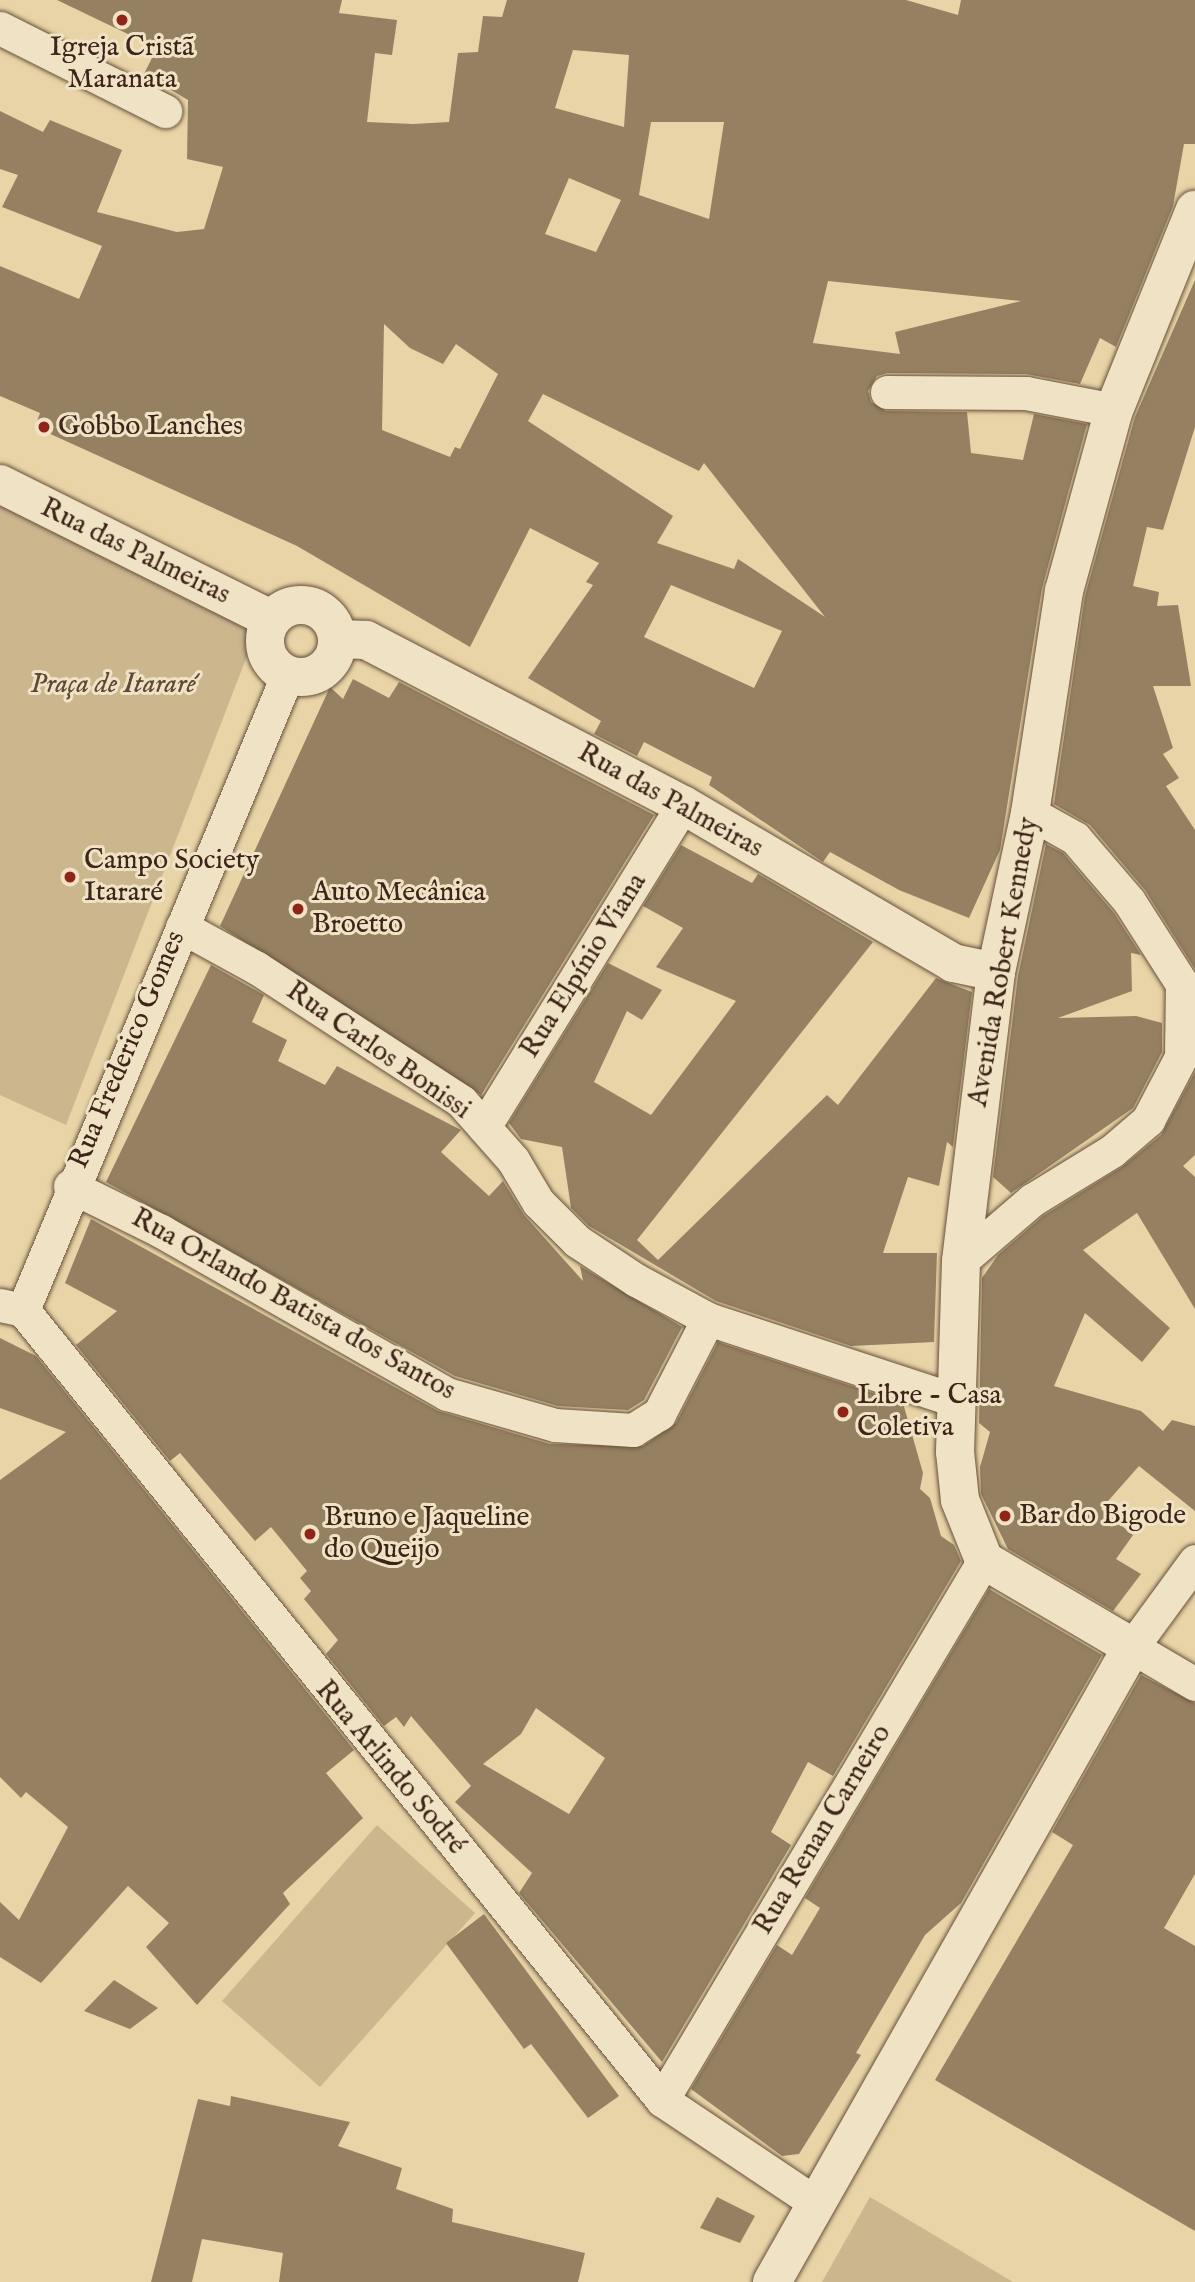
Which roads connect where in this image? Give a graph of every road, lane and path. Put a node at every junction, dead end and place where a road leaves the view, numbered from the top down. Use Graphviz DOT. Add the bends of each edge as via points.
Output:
graph roads {
  1 [pos="0,28"];
  2 [pos="165,111"];
  3 [pos="1195,210"];
  4 [pos="887,392"];
  5 [pos="1114,410"];
  6 [pos="0,484"];
  7 [pos="271,619"];
  8 [pos="339,639"];
  9 [pos="287,676"];
  10 [pos="683,805"];
  11 [pos="1030,813"];
  12 [pos="182,927"];
  13 [pos="996,972"];
  14 [pos="1188,987"];
  15 [pos="484,1127"];
  16 [pos="70,1186"];
  17 [pos="961,1261"];
  18 [pos="12,1308"];
  19 [pos="708,1319"];
  20 [pos="958,1401"];
  21 [pos="984,1560"];
  22 [pos="1195,1561"];
  23 [pos="1132,1647"];
  24 [pos="1195,1684"];
  25 [pos="662,2100"];
  26 [pos="813,2201"];
  27 [pos="772,2282"];
  1 -- 2 [label="street"];
  3 -- 5 [label="street, Avenida Robert Kennedy"];
  4 -- 5 [label="street" via="1026,393"];
  5 -- 11 [label="street, Avenida Robert Kennedy" via="1065,591"];
  6 -- 7 [label="street, Rua das Palmeiras"];
  7 -- 8 [label="street" via="289,606 312,605 331,618"];
  7 -- 9 [label="street" via="264,640 270,662"];
  8 -- 9 [label="street" via="332,663 312,677"];
  8 -- 10 [label="street, Rua das Palmeiras" via="366,640"];
  9 -- 12 [label="street, Rua Frederico Gomes"];
  10 -- 13 [label="street, Rua das Palmeiras" via="953,963"];
  10 -- 15 [label="street, Rua Elpínio Viana"];
  11 -- 13 [label="street, Avenida Robert Kennedy"];
  11 -- 14 [label="street" via="1076,838 1129,901"];
  12 -- 15 [label="street, Rua Carlos Bonissi" via="257,968 461,1101"];
  12 -- 16 [label="street, Rua Frederico Gomes"];
  13 -- 17 [label="street, Avenida Robert Kennedy"];
  14 -- 17 [label="street" via="1181,1057 1147,1119 1112,1151 1032,1200"];
  15 -- 19 [label="street, Rua Carlos Bonissi" via="538,1202 577,1241"];
  16 -- 18 [label="street, Rua Frederico Gomes"];
  16 -- 19 [label="street, Rua Orlando Batista dos Santos" via="162,1231 447,1394 555,1425 633,1430 659,1414"];
  17 -- 20 [label="street, Avenida Robert Kennedy"];
  18 -- 25 [label="street, Rua Arlindo Sodré"];
  19 -- 20 [label="street, Rua Carlos Bonissi"];
  20 -- 21 [label="street, Avenida Robert Kennedy" via="960,1500"];
  21 -- 23 [label="street"];
  21 -- 25 [label="street, Rua Renan Carneiro"];
  22 -- 23 [label="street"];
  23 -- 24 [label="street"];
  23 -- 26 [label="street"];
  25 -- 26 [label="street, Rua Arlindo Sodré"];
  26 -- 27 [label="street"];
}
